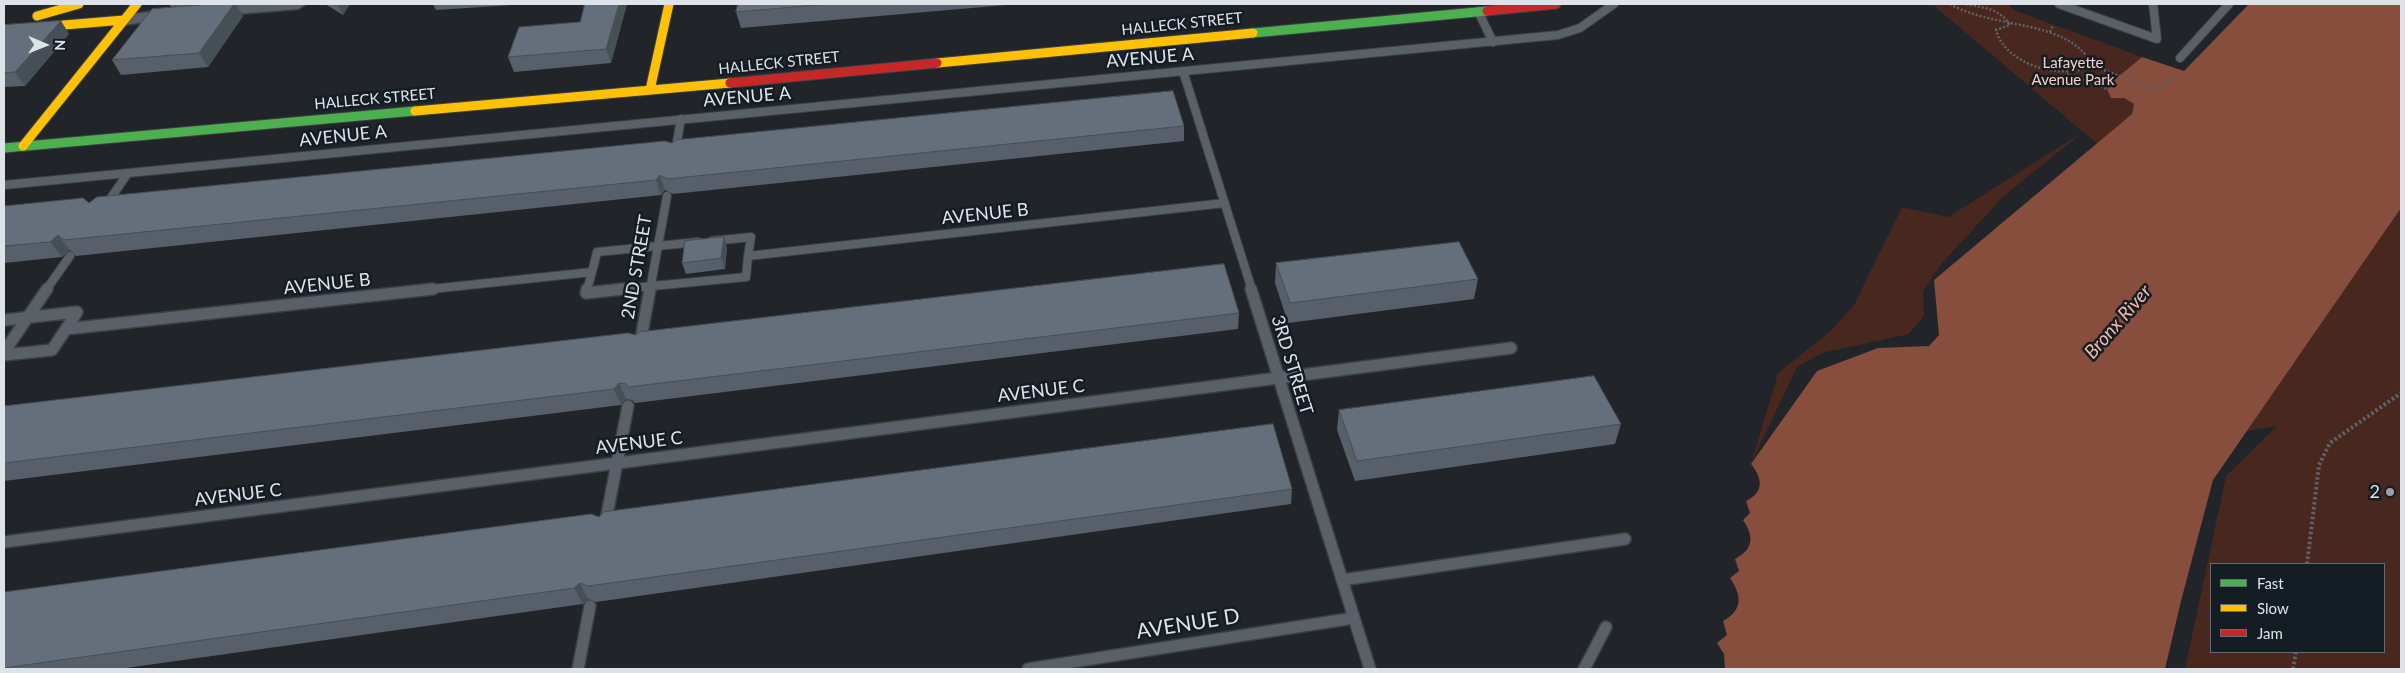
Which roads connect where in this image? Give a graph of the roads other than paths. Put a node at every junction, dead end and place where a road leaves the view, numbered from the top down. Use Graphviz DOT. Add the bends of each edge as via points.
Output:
graph roads {
  1 [pos="79,4"];
  2 [pos="137,4"];
  3 [pos="298,4"];
  4 [pos="669,4"];
  5 [pos="1556,4"];
  6 [pos="1614,4"];
  7 [pos="2059,4"];
  8 [pos="2153,4"];
  9 [pos="2229,4"];
  10 [pos="1478,11"];
  11 [pos="1324,12"];
  12 [pos="124,20"];
  13 [pos="4,25"];
  14 [pos="1330,25"];
  15 [pos="4,30"];
  16 [pos="1493,42"];
  17 [pos="2180,58"];
  18 [pos="671,70"];
  19 [pos="1184,71"];
  20 [pos="650,72"];
  21 [pos="650,90"];
  22 [pos="680,119"];
  23 [pos="57,126"];
  24 [pos="37,128"];
  25 [pos="20,130"];
  26 [pos="22,146"];
  27 [pos="4,148"];
  28 [pos="675,153"];
  29 [pos="128,173"];
  30 [pos="4,186"];
  31 [pos="667,196"];
  32 [pos="1225,204"];
  33 [pos="100,213"];
  34 [pos="659,246"];
  35 [pos="70,256"];
  36 [pos="748,256"];
  37 [pos="592,272"];
  38 [pos="652,287"];
  39 [pos="28,318"];
  40 [pos="4,320"];
  41 [pos="66,329"];
  42 [pos="640,344"];
  43 [pos="1511,348"];
  44 [pos="4,354"];
  45 [pos="1279,378"];
  46 [pos="628,406"];
  47 [pos="617,464"];
  48 [pos="605,526"];
  49 [pos="1625,539"];
  50 [pos="4,542"];
  51 [pos="1342,580"];
  52 [pos="590,606"];
  53 [pos="1354,618"];
  54 [pos="1606,627"];
  55 [pos="578,669"];
  56 [pos="1028,669"];
  57 [pos="1370,669"];
  58 [pos="1584,669"];
  1 -- 13 [label="main road"];
  2 -- 12 [label="main road"];
  3 -- 12 [label="street"];
  4 -- 20 [label="main road"];
  5 -- 10 [label="main road, HALLECK STREET"];
  6 -- 16 [label="lane, AVENUE A" via="1568,33"];
  7 -- 8 [label="lane" via="2157,39"];
  9 -- 17 [label="lane"];
  10 -- 14 [label="main road, HALLECK STREET"];
  10 -- 16 [label="lane"];
  11 -- 14 [label="main road"];
  12 -- 15 [label="main road"];
  12 -- 24 [label="main road"];
  14 -- 21 [label="main road, HALLECK STREET"];
  16 -- 19 [label="lane, AVENUE A"];
  18 -- 20 [label="main road"];
  19 -- 22 [label="lane, AVENUE A"];
  19 -- 32 [label="lane, 3RD STREET"];
  20 -- 21 [label="main road"];
  21 -- 26 [label="main road, HALLECK STREET"];
  22 -- 28 [label="lane"];
  22 -- 29 [label="lane, AVENUE A"];
  23 -- 24 [label="main road"];
  24 -- 25 [label="main road"];
  24 -- 26 [label="main road"];
  26 -- 27 [label="main road, HALLECK STREET"];
  29 -- 30 [label="lane, AVENUE A"];
  29 -- 33 [label="lane"];
  31 -- 34 [label="lane, 2ND STREET"];
  32 -- 36 [label="lane, AVENUE B"];
  32 -- 45 [label="lane, 3RD STREET"];
  34 -- 36 [label="lane" via="751,237"];
  34 -- 37 [label="lane" via="597,252"];
  34 -- 38 [label="lane, 2ND STREET"];
  35 -- 39 [label="lane"];
  36 -- 38 [label="lane" via="746,277"];
  37 -- 38 [label="lane" via="586,293"];
  37 -- 41 [label="lane, AVENUE B"];
  38 -- 42 [label="lane, 2ND STREET"];
  39 -- 40 [label="lane"];
  39 -- 41 [label="lane" via="77,312"];
  39 -- 44 [label="lane"];
  41 -- 44 [label="lane" via="52,350"];
  43 -- 45 [label="lane, AVENUE C"];
  45 -- 47 [label="lane, AVENUE C"];
  45 -- 51 [label="lane, 3RD STREET"];
  46 -- 47 [label="lane"];
  47 -- 48 [label="lane"];
  47 -- 50 [label="lane, AVENUE C"];
  49 -- 51 [label="lane"];
  51 -- 53 [label="lane, 3RD STREET"];
  52 -- 55 [label="lane"];
  53 -- 56 [label="lane, AVENUE D"];
  53 -- 57 [label="lane, 3RD STREET"];
  54 -- 58 [label="lane"];
}
